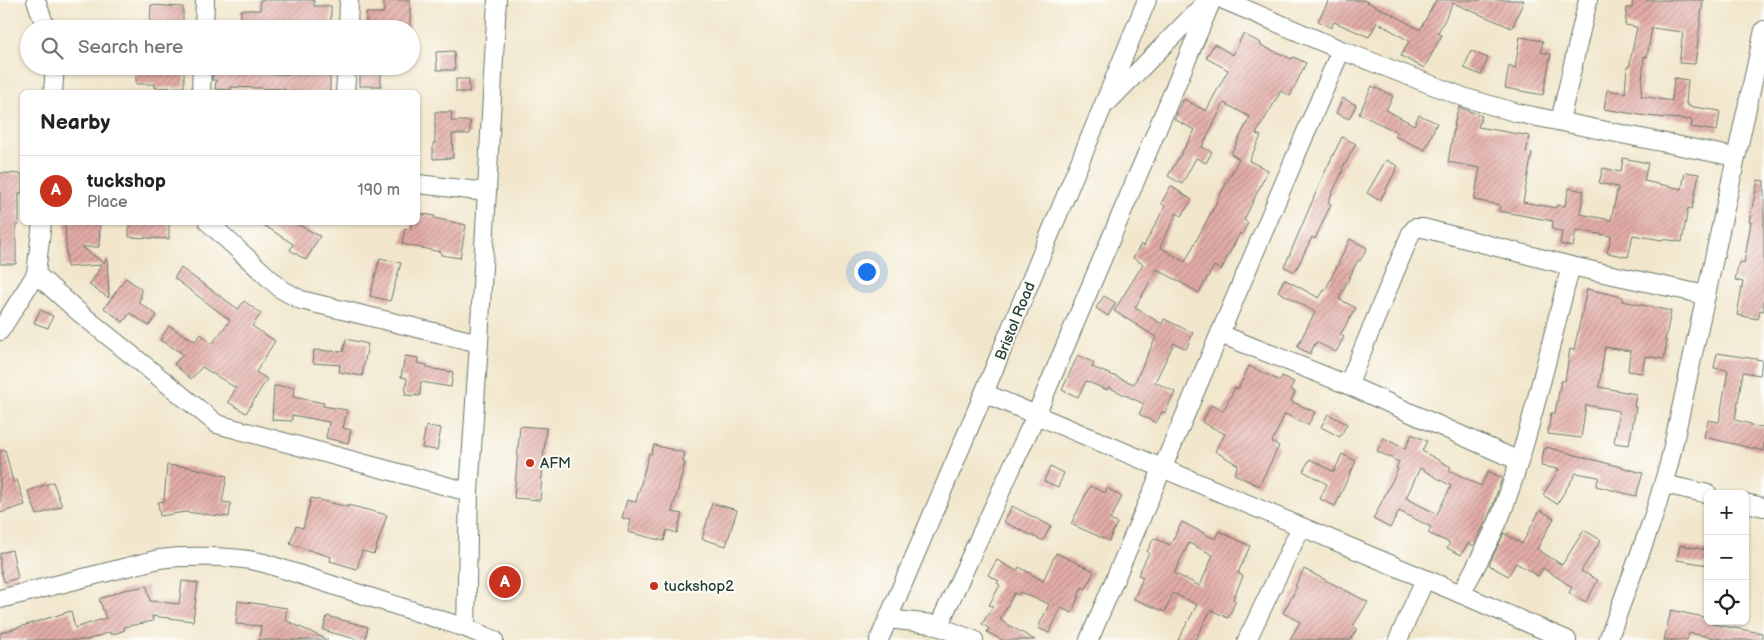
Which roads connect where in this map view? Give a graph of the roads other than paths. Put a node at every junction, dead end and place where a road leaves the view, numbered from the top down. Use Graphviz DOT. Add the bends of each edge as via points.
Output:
graph roads {
  1 [pos="36,0"];
  2 [pos="205,0"];
  3 [pos="349,0"];
  4 [pos="497,0"];
  5 [pos="1147,0"];
  6 [pos="1210,0"];
  7 [pos="1224,0"];
  8 [pos="1588,0"];
  9 [pos="43,20"];
  10 [pos="204,20"];
  11 [pos="348,20"];
  12 [pos="1764,30"];
  13 [pos="1342,50"];
  14 [pos="55,75"];
  15 [pos="202,75"];
  16 [pos="347,75"];
  17 [pos="54,90"];
  18 [pos="201,90"];
  19 [pos="346,90"];
  20 [pos="1103,107"];
  21 [pos="1560,121"];
  22 [pos="1735,157"];
  23 [pos="420,184"];
  24 [pos="487,192"];
  25 [pos="42,225"];
  26 [pos="211,225"];
  27 [pos="1571,266"];
  28 [pos="36,274"];
  29 [pos="1706,295"];
  30 [pos="0,331"];
  31 [pos="1220,334"];
  32 [pos="479,343"];
  33 [pos="1348,385"];
  34 [pos="984,394"];
  35 [pos="1036,414"];
  36 [pos="1519,461"];
  37 [pos="1162,468"];
  38 [pos="1664,484"];
  39 [pos="469,492"];
  40 [pos="1704,493"];
  41 [pos="1749,503"];
  42 [pos="1764,507"];
  43 [pos="1301,527"];
  44 [pos="1425,579"];
  45 [pos="1461,594"];
  46 [pos="0,599"];
  47 [pos="888,619"];
  48 [pos="939,625"];
  49 [pos="466,628"];
  50 [pos="1558,638"];
  51 [pos="494,640"];
  52 [pos="879,640"];
  53 [pos="974,640"];
  54 [pos="1089,640"];
  55 [pos="1247,640"];
  56 [pos="1398,640"];
  57 [pos="1608,640"];
  1 -- 9 [label="street"];
  2 -- 10 [label="street"];
  3 -- 11 [label="street"];
  4 -- 24 [label="street"];
  5 -- 20 [label="street, Bristol Road"];
  6 -- 20 [label="street"];
  6 -- 35 [label="street"];
  7 -- 13 [label="street"];
  8 -- 21 [label="street"];
  12 -- 22 [label="street"];
  13 -- 21 [label="street" via="1486,105"];
  13 -- 31 [label="street"];
  14 -- 17 [label="street"];
  15 -- 18 [label="street"];
  16 -- 19 [label="street"];
  20 -- 34 [label="street, Bristol Road"];
  21 -- 22 [label="street"];
  22 -- 29 [label="street"];
  23 -- 24 [label="street"];
  24 -- 32 [label="street"];
  25 -- 28 [label="street"];
  26 -- 32 [label="street" via="290,296"];
  27 -- 29 [label="street"];
  27 -- 33 [label="street" via="1415,228"];
  27 -- 36 [label="street"];
  28 -- 30 [label="street"];
  28 -- 39 [label="street" via="217,424"];
  29 -- 38 [label="street"];
  31 -- 33 [label="street"];
  31 -- 37 [label="street"];
  32 -- 39 [label="street"];
  33 -- 36 [label="street"];
  34 -- 35 [label="street"];
  34 -- 47 [label="street, Bristol Road"];
  35 -- 37 [label="street"];
  35 -- 48 [label="street"];
  36 -- 45 [label="street" via="1501,514"];
  37 -- 43 [label="street"];
  37 -- 54 [label="street"];
  38 -- 40 [label="street"];
  38 -- 57 [label="street"];
  39 -- 49 [label="street"];
  41 -- 42 [label="street"];
  43 -- 44 [label="street"];
  43 -- 55 [label="street"];
  44 -- 45 [label="street"];
  44 -- 56 [label="street"];
  45 -- 50 [label="street"];
  46 -- 49 [label="street" via="159,559 243,559"];
  47 -- 48 [label="street"];
  47 -- 52 [label="street, Bristol Road"];
  48 -- 53 [label="street"];
  49 -- 51 [label="street"];
}
